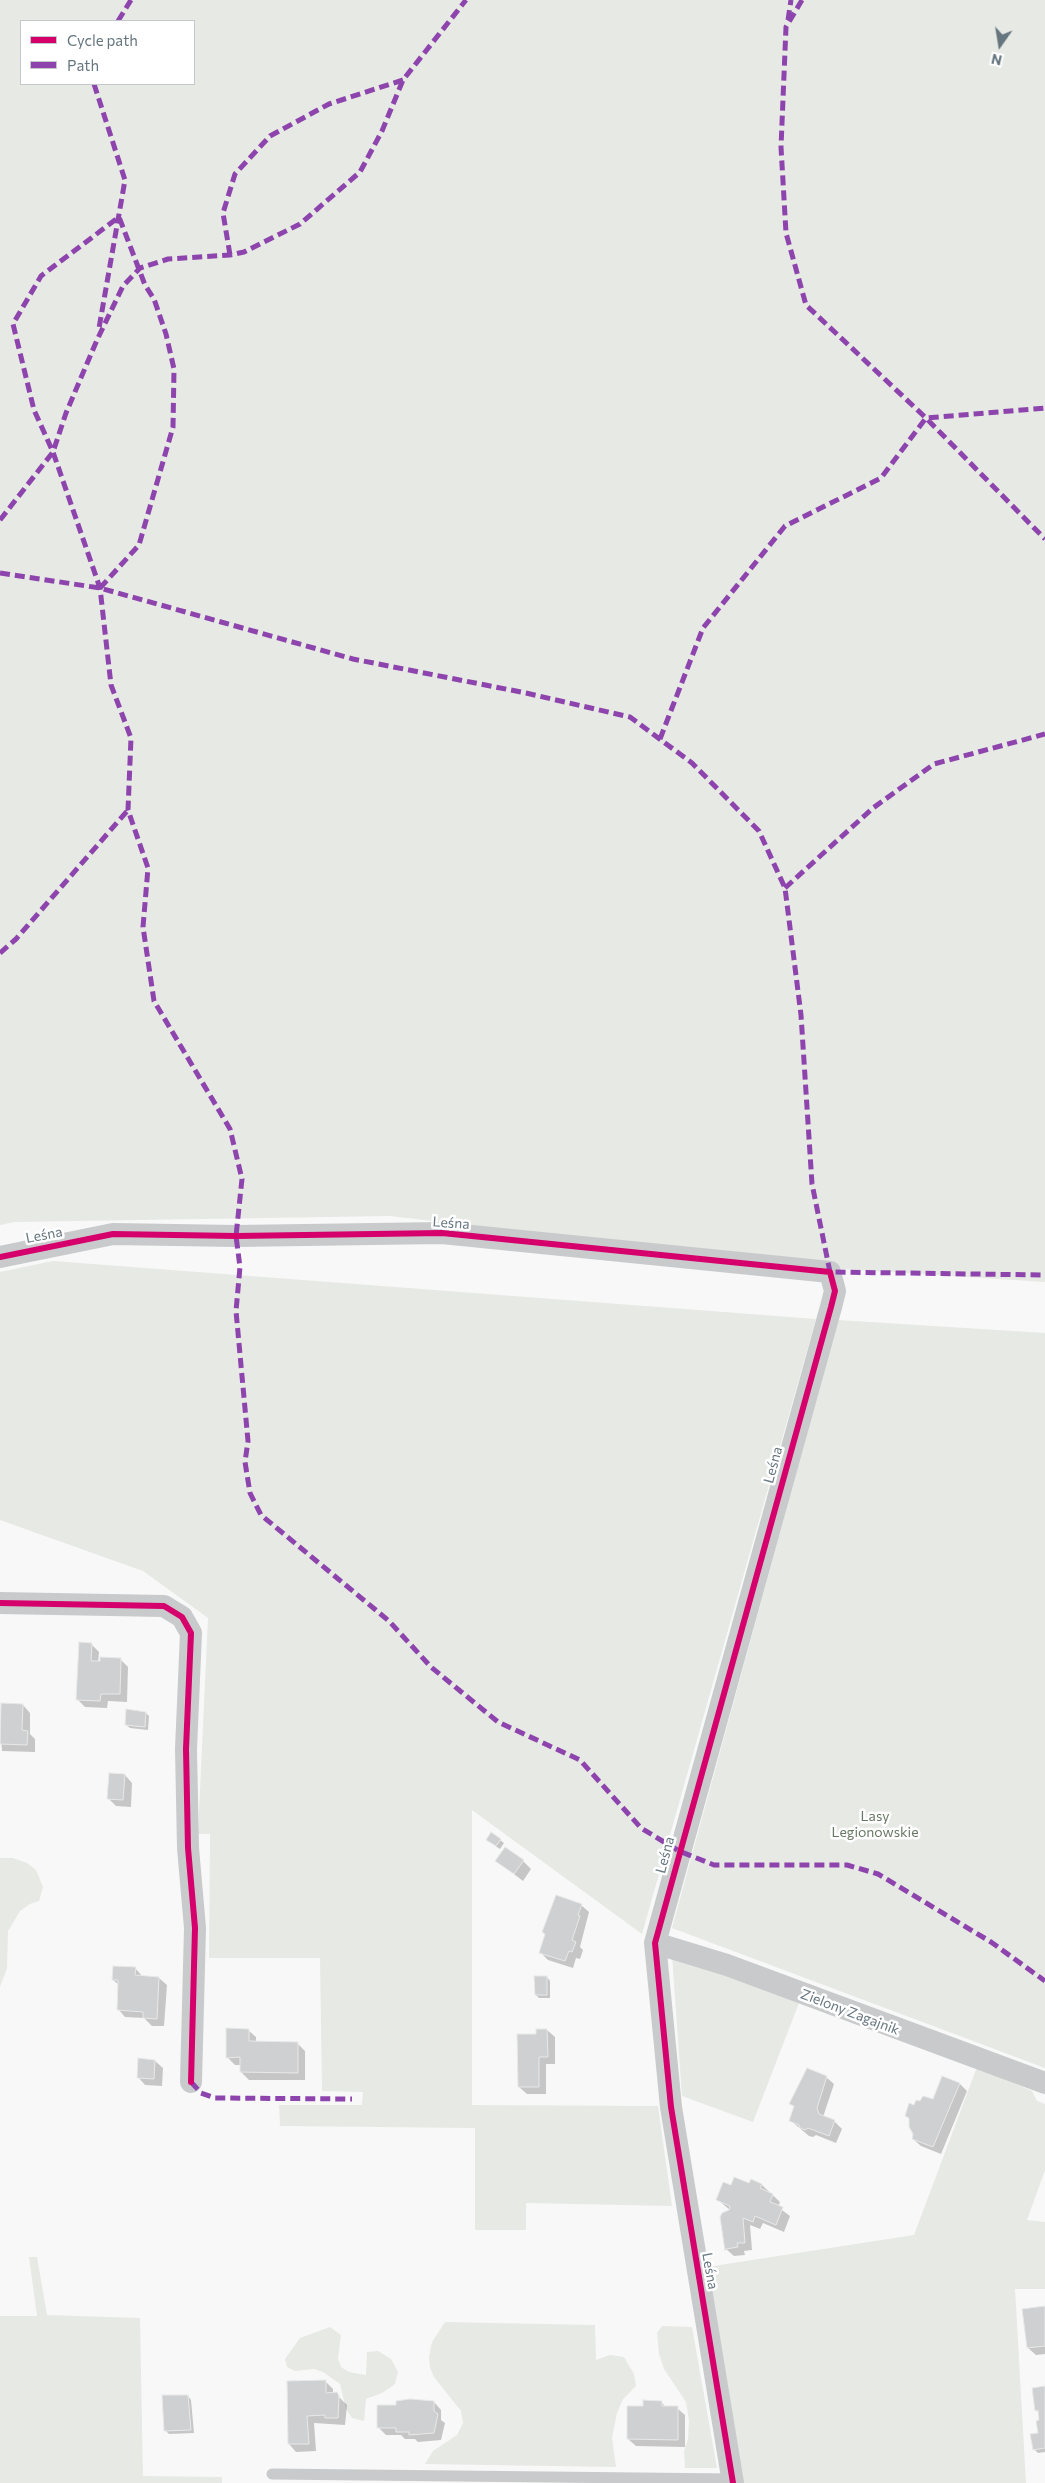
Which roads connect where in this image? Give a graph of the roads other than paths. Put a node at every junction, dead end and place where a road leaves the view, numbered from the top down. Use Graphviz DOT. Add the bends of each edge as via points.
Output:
graph roads {
  1 [pos="0,1258"];
  2 [pos="0,1603"];
  3 [pos="655,1943"];
  4 [pos="191,2082"];
  5 [pos="1045,2083"];
  6 [pos="272,2474"];
  7 [pos="732,2481"];
  1 -- 3 [label="street, Leśna" via="113,1234 442,1233 830,1272 835,1291 831,1307"];
  2 -- 4 [label="street" via="164,1606 182,1617 191,1633 186,1749 188,1848 195,1928"];
  3 -- 5 [label="street, Zielony Zagajnik" via="727,1965"];
  3 -- 7 [label="street, Leśna" via="671,2107"];
  6 -- 7 [label="lane"];
}
